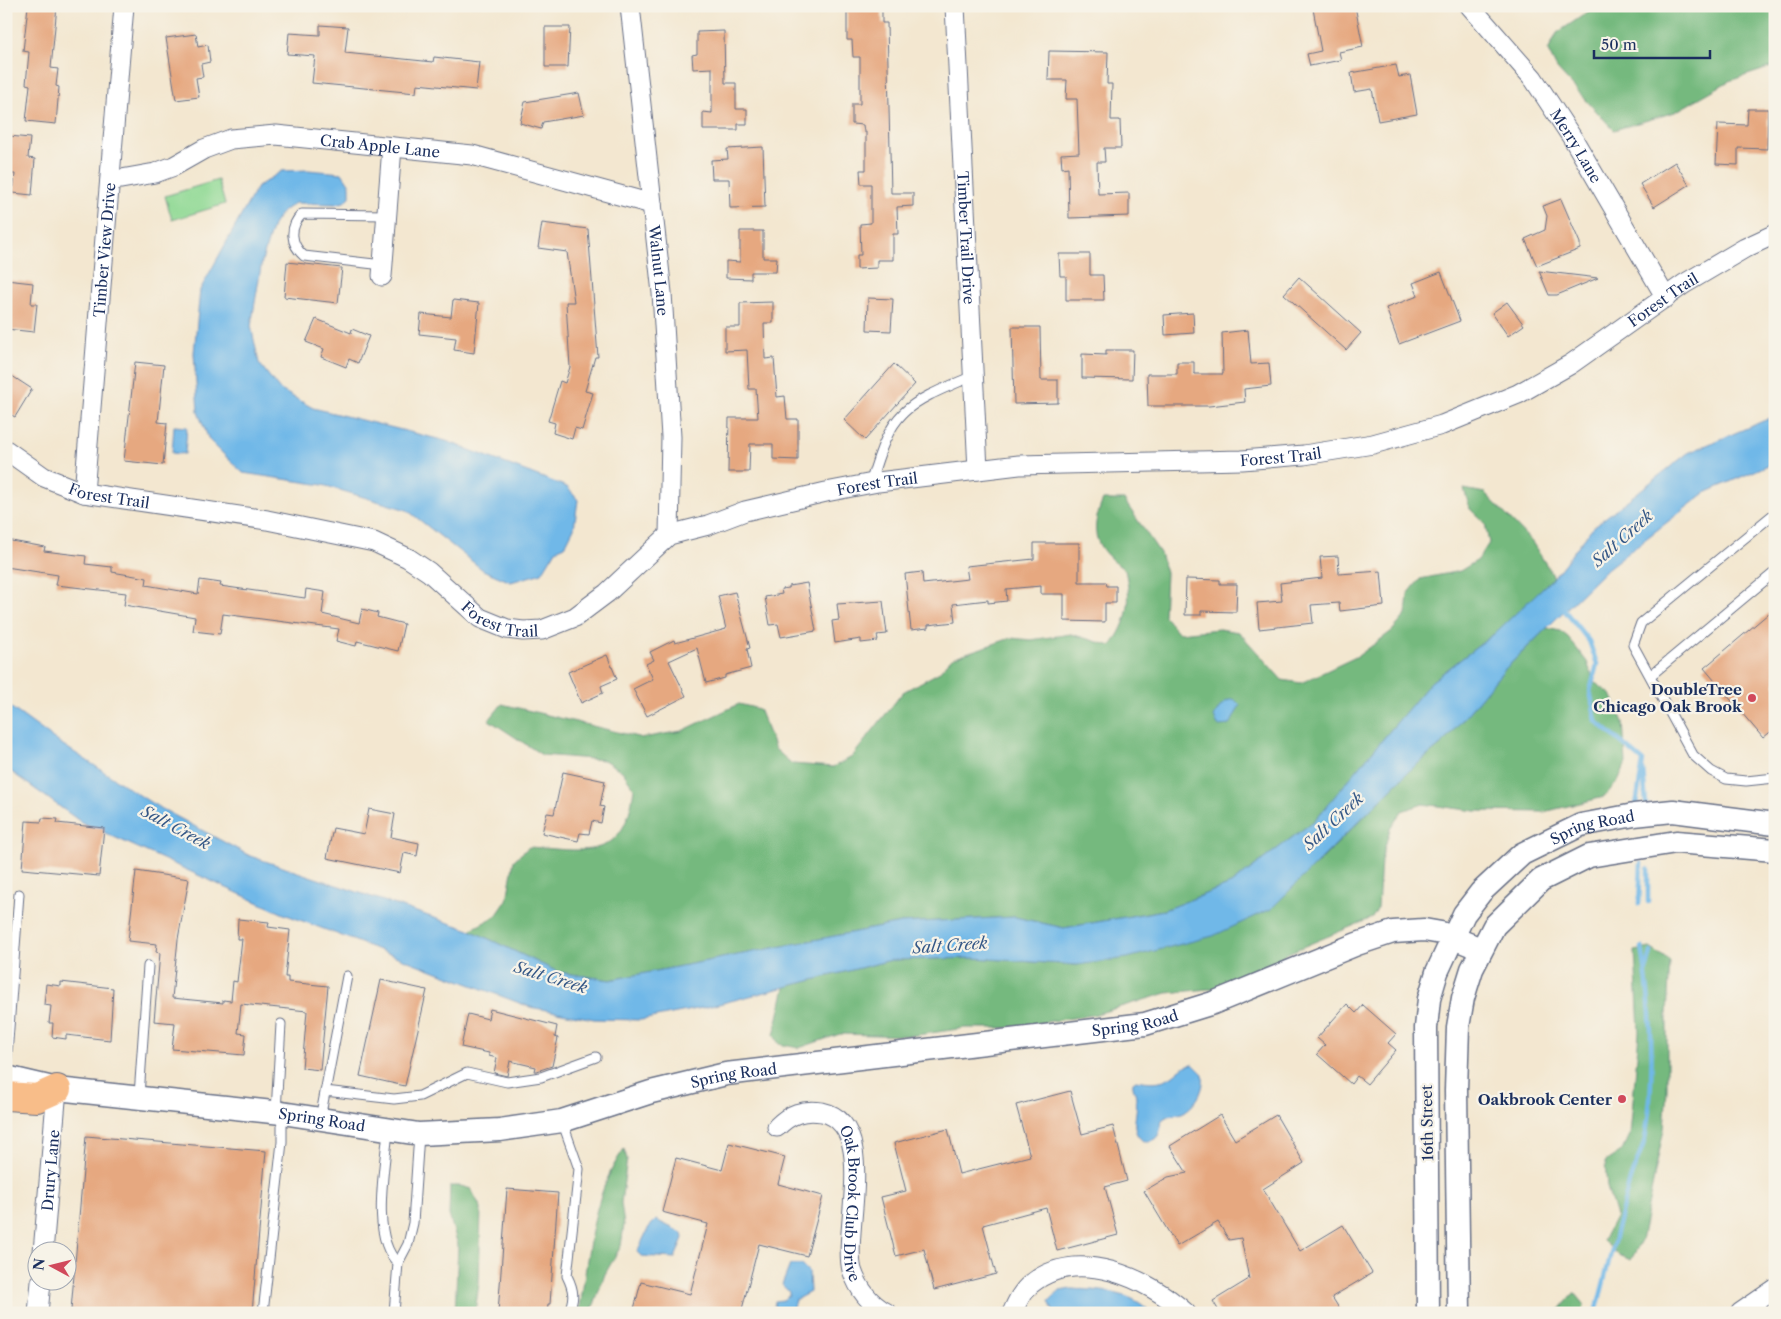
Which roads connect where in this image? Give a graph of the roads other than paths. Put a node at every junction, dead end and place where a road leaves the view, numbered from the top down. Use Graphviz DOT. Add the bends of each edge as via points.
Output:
graph roads {
  1 [pos="124,6"];
  2 [pos="630,6"];
  3 [pos="955,6"];
  4 [pos="1470,6"];
  5 [pos="392,147"];
  6 [pos="110,181"];
  7 [pos="652,204"];
  8 [pos="387,215"];
  9 [pos="1775,234"];
  10 [pos="383,270"];
  11 [pos="1666,298"];
  12 [pos="973,376"];
  13 [pos="6,450"];
  14 [pos="978,470"];
  15 [pos="870,484"];
  16 [pos="84,493"];
  17 [pos="1775,513"];
  18 [pos="669,535"];
  19 [pos="1775,572"];
  20 [pos="1650,676"];
  21 [pos="1775,778"];
  22 [pos="1775,824"];
  23 [pos="1775,850"];
  24 [pos="19,894"];
  25 [pos="1451,937"];
  26 [pos="1482,949"];
  27 [pos="148,966"];
  28 [pos="347,976"];
  29 [pos="281,1024"];
  30 [pos="596,1058"];
  31 [pos="6,1068"];
  32 [pos="6,1077"];
  33 [pos="57,1089"];
  34 [pos="325,1091"];
  35 [pos="6,1096"];
  36 [pos="139,1099"];
  37 [pos="279,1113"];
  38 [pos="320,1119"];
  39 [pos="562,1121"];
  40 [pos="777,1127"];
  41 [pos="388,1131"];
  42 [pos="419,1134"];
  43 [pos="44,1242"];
  44 [pos="398,1263"];
  45 [pos="1775,1289"];
  46 [pos="40,1292"];
  47 [pos="38,1313"];
  48 [pos="264,1313"];
  49 [pos="394,1313"];
  50 [pos="568,1313"];
  51 [pos="887,1313"];
  52 [pos="1012,1313"];
  53 [pos="1186,1313"];
  54 [pos="1428,1313"];
  55 [pos="1458,1313"];
  56 [pos="1740,1313"];
  1 -- 6 [label="street, Timber View Drive"];
  2 -- 7 [label="street, Walnut Lane"];
  3 -- 12 [label="street, Timber Trail Drive"];
  4 -- 11 [label="street, Merry Lane" via="1533,78 1575,142"];
  5 -- 6 [label="street, Crab Apple Lane" via="276,135 245,136 214,144 174,166"];
  5 -- 7 [label="street, Crab Apple Lane" via="472,155"];
  5 -- 8 [label="street"];
  6 -- 16 [label="street, Timber View Drive"];
  7 -- 18 [label="street, Walnut Lane" via="670,408"];
  8 -- 10 [label="street"];
  8 -- 10 [label="lane" via="302,214 296,220 292,237 295,249 304,256"];
  9 -- 11 [label="street, Forest Trail" via="1744,248"];
  11 -- 14 [label="street, Forest Trail" via="1572,364 1518,394 1401,437 1338,451 1269,458 1019,465"];
  12 -- 14 [label="street, Timber Trail Drive"];
  12 -- 15 [label="lane" via="930,394 904,410 882,445"];
  13 -- 16 [label="street, Forest Trail" via="44,477"];
  14 -- 15 [label="street, Forest Trail"];
  15 -- 18 [label="street, Forest Trail" via="744,512"];
  16 -- 18 [label="street, Forest Trail" via="267,520 374,542 429,572 480,618 507,629 523,631 542,630 575,617 607,593"];
  17 -- 20 [label="lane" via="1641,623 1633,645"];
  19 -- 20 [label="lane"];
  20 -- 21 [label="lane" via="1693,755 1711,771 1726,779 1746,782"];
  22 -- 25 [label="street, Spring Road" via="1673,811 1634,814 1581,825 1522,854 1481,892"];
  23 -- 26 [label="street, Spring Road" via="1676,842 1589,856 1541,880 1494,926"];
  24 -- 31 [label="lane"];
  25 -- 26 [label="street, Spring Road"];
  25 -- 39 [label="street, Spring Road" via="1424,930 1380,935 1213,1003 1132,1027 726,1074 651,1092"];
  25 -- 54 [label="street, 16th Street" via="1428,999 1426,1028"];
  26 -- 55 [label="street, 16th Street" via="1463,998 1458,1027"];
  27 -- 36 [label="lane"];
  28 -- 34 [label="lane"];
  29 -- 37 [label="lane"];
  30 -- 34 [label="lane" via="541,1077 506,1082 467,1074 420,1096 367,1098"];
  32 -- 33 [label="street, Spring Road"];
  33 -- 35 [label="highway" via="37,1098"];
  33 -- 36 [label="street, Spring Road"];
  33 -- 43 [label="street, Drury Lane"];
  34 -- 38 [label="lane"];
  36 -- 37 [label="street, Spring Road"];
  37 -- 38 [label="street, Spring Road"];
  37 -- 48 [label="lane" via="282,1142"];
  38 -- 41 [label="street, Spring Road"];
  39 -- 42 [label="street, Spring Road" via="500,1130"];
  39 -- 50 [label="lane" via="579,1169 567,1276 573,1288 574,1301"];
  40 -- 51 [label="street, Oak Brook Club Drive" via="786,1118 813,1111 836,1119 845,1130 855,1161 852,1270 867,1298"];
  41 -- 42 [label="street, Spring Road"];
  41 -- 44 [label="lane" via="381,1224 386,1246"];
  42 -- 44 [label="lane" via="412,1223 408,1244"];
  44 -- 49 [label="lane"];
  45 -- 56 [label="street"];
  46 -- 47 [label="street"];
  52 -- 53 [label="street" via="1023,1293 1039,1278 1081,1267 1136,1279"];
}
